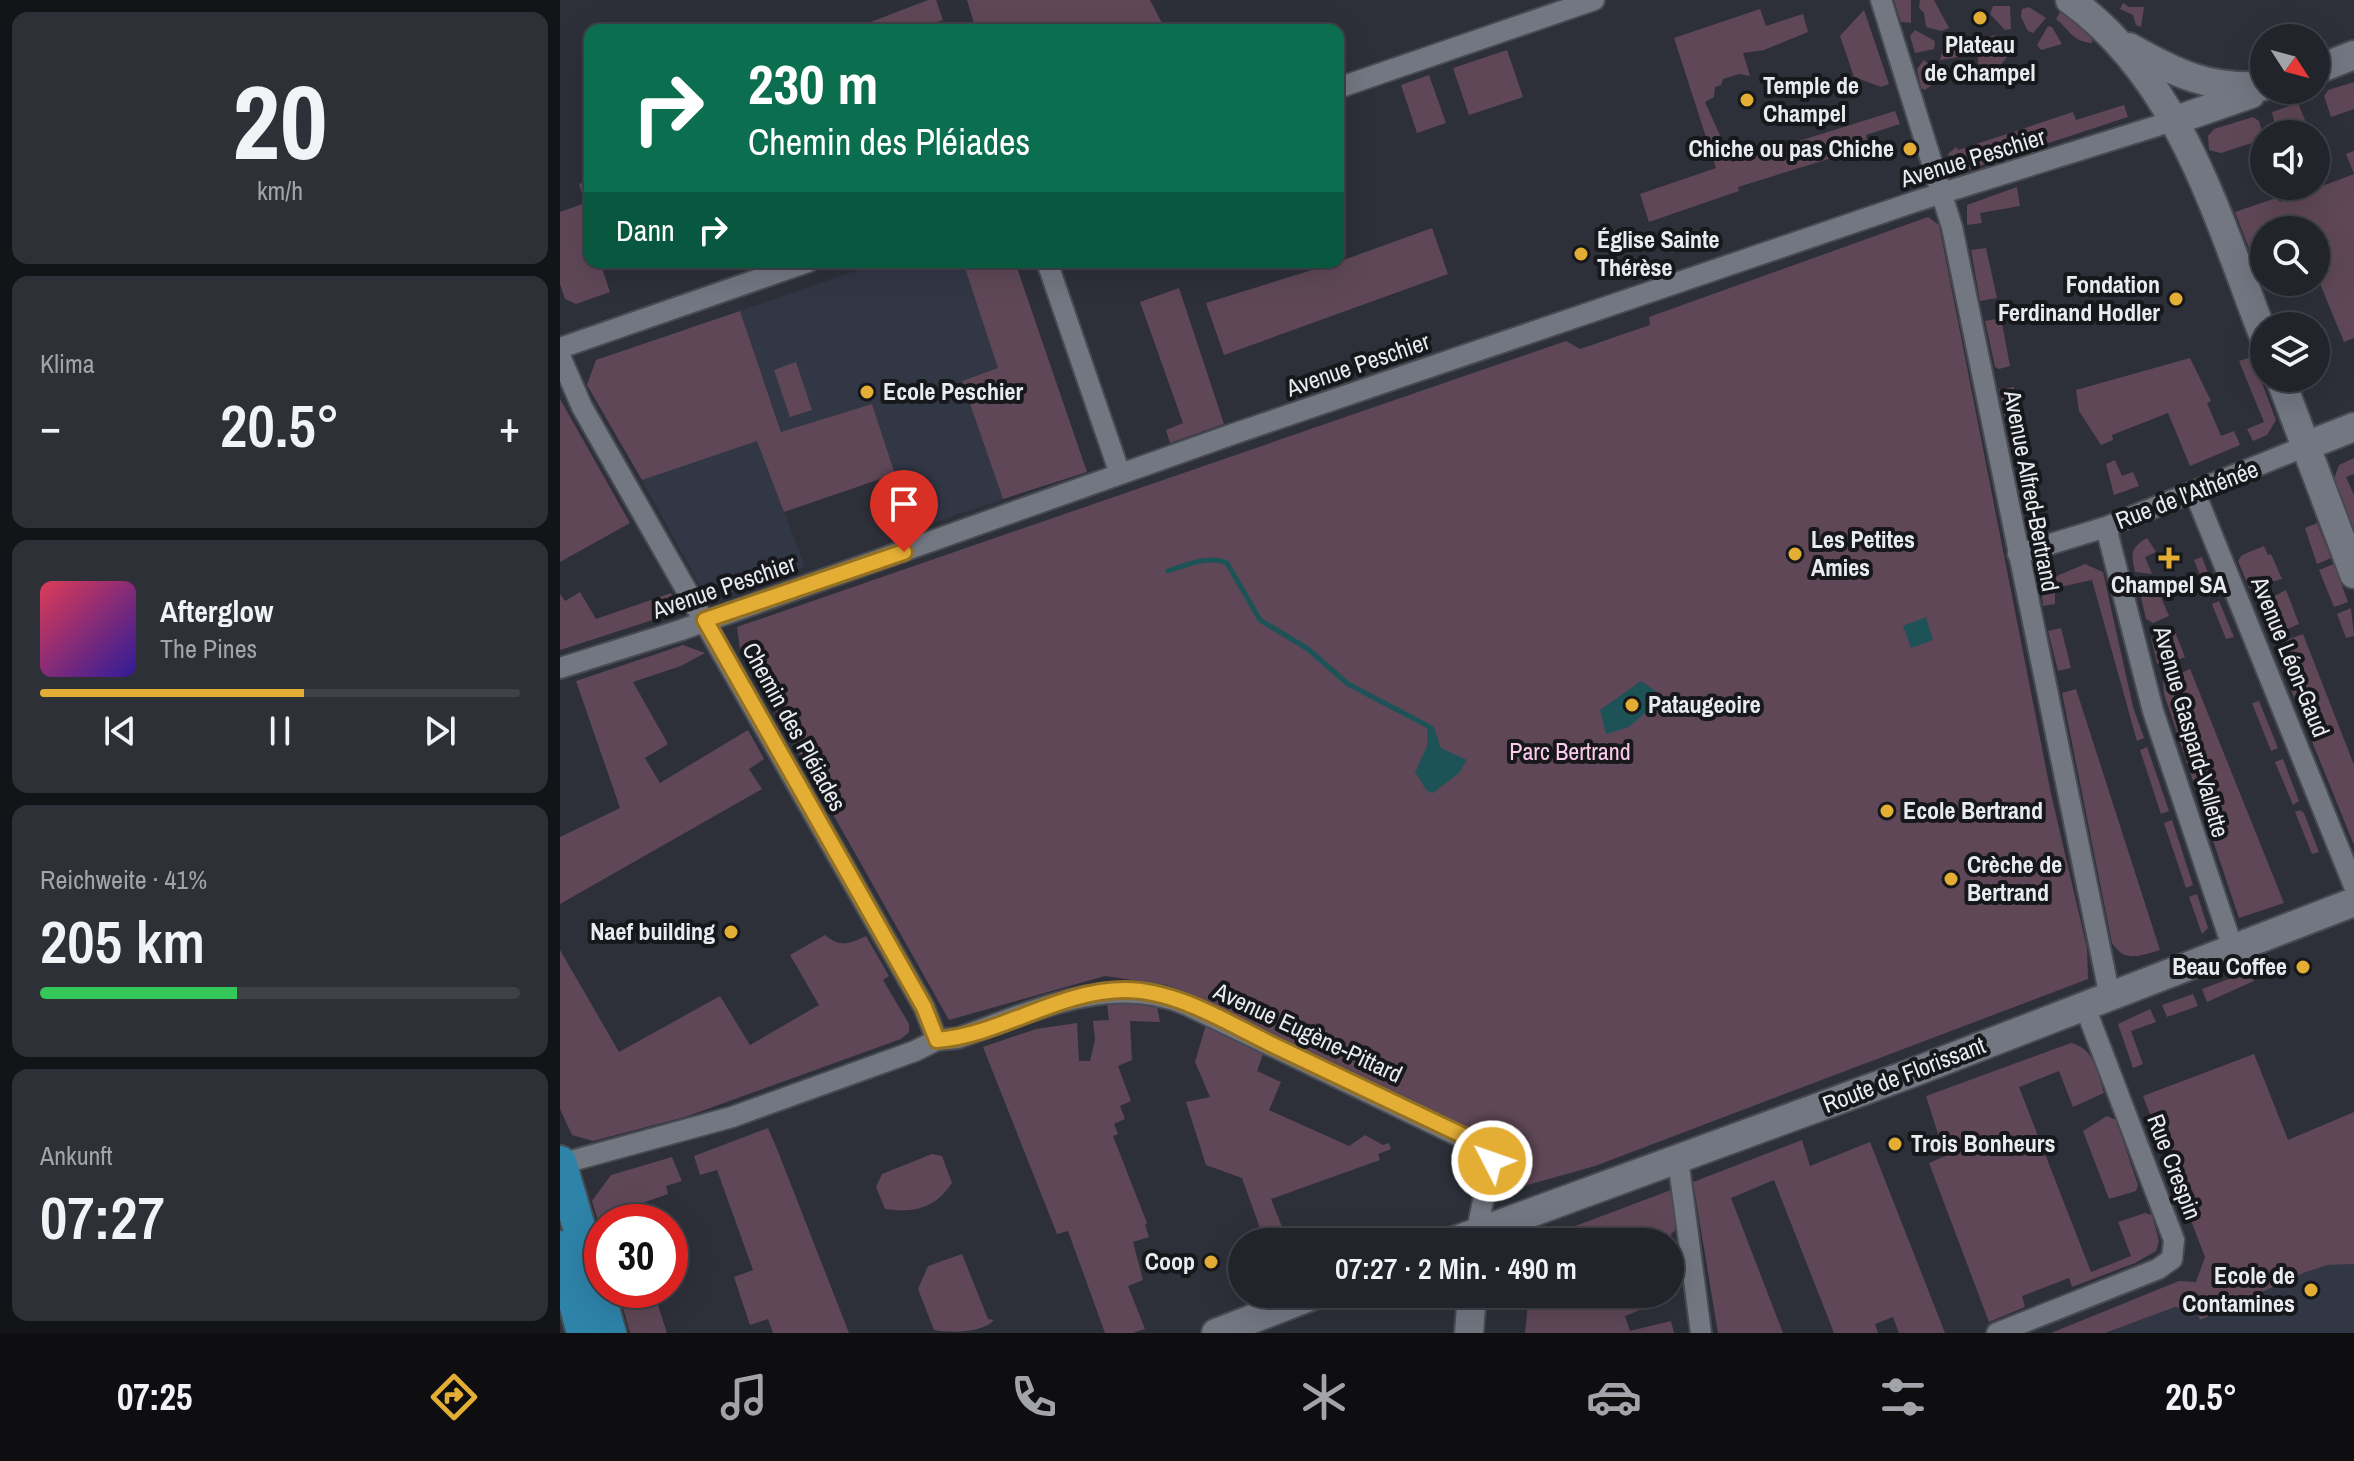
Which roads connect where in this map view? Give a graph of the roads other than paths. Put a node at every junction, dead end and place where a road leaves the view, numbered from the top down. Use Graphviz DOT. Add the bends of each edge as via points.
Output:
graph roads {
  1 [pos="1594,0"];
  2 [pos="1881,0"];
  3 [pos="2070,0"];
  4 [pos="2118,40"];
  5 [pos="2354,55"];
  6 [pos="2330,64"];
  7 [pos="1344,86"];
  8 [pos="2250,88"];
  9 [pos="2250,93"];
  10 [pos="2176,120"];
  11 [pos="1943,193"];
  12 [pos="791,268"];
  13 [pos="1049,268"];
  14 [pos="2254,312"];
  15 [pos="560,348"];
  16 [pos="560,356"];
  17 [pos="2285,392"];
  18 [pos="2354,427"];
  19 [pos="2306,446"];
  20 [pos="1120,474"];
  21 [pos="2195,493"];
  22 [pos="2106,527"];
  23 [pos="2018,554"];
  24 [pos="2354,574"];
  25 [pos="705,620"];
  26 [pos="560,668"];
  27 [pos="2354,886"];
  28 [pos="2354,902"];
  29 [pos="2233,949"];
  30 [pos="2098,1002"];
  31 [pos="937,1040"];
  32 [pos="1678,1159"];
  33 [pos="560,1163"];
  34 [pos="1471,1228"];
  35 [pos="1497,1228"];
  36 [pos="560,1247"];
  37 [pos="1281,1308"];
  38 [pos="1468,1308"];
  39 [pos="583,1333"];
  40 [pos="610,1333"];
  41 [pos="1216,1333"];
  42 [pos="1469,1333"];
  43 [pos="1701,1333"];
  44 [pos="1997,1333"];
  1 -- 7 [label="street"];
  2 -- 11 [label="street, Avenue Alfred-Bertrand"];
  3 -- 4 [label="main road"];
  4 -- 8 [label="main road" via="2169,70 2204,83"];
  4 -- 10 [label="main road"];
  5 -- 6 [label="main road"];
  9 -- 10 [label="main road"];
  10 -- 11 [label="street, Avenue Peschier"];
  10 -- 14 [label="main road"];
  11 -- 20 [label="street, Avenue Peschier"];
  11 -- 23 [label="street, Avenue Alfred-Bertrand"];
  12 -- 15 [label="street"];
  13 -- 20 [label="street"];
  16 -- 25 [label="street, Chemin des Pléiades" via="582,407"];
  17 -- 19 [label="main road"];
  18 -- 19 [label="main road, Rue de l'Athénée"];
  19 -- 21 [label="street, Rue de l'Athénée"];
  19 -- 24 [label="main road"];
  20 -- 25 [label="street, Avenue Peschier"];
  21 -- 22 [label="street, Rue de l'Athénée"];
  21 -- 27 [label="street, Avenue Léon-Gaud"];
  22 -- 23 [label="street, Rue de l'Athénée"];
  22 -- 29 [label="street, Avenue Gaspard-Vallette" via="2153,711"];
  23 -- 30 [label="street, Avenue Alfred-Bertrand"];
  25 -- 26 [label="street, Avenue Peschier"];
  25 -- 31 [label="street, Chemin des Pléiades" via="924,1007"];
  28 -- 29 [label="main road, Route de Florissant"];
  29 -- 30 [label="main road, Route de Florissant"];
  30 -- 32 [label="main road, Route de Florissant"];
  30 -- 44 [label="street, Rue Crespin" via="2174,1240 2172,1259"];
  31 -- 33 [label="street, Avenue Eugène-Pittard" via="732,1117"];
  31 -- 34 [label="street, Avenue Eugène-Pittard" via="1123,990 1175,999 1490,1151 1492,1161"];
  32 -- 35 [label="main road, Route de Florissant"];
  32 -- 43 [label="street"];
  33 -- 40 [label="main road"];
  36 -- 39 [label="main road"];
  37 -- 41 [label="main road"];
  38 -- 42 [label="main road"];
}
